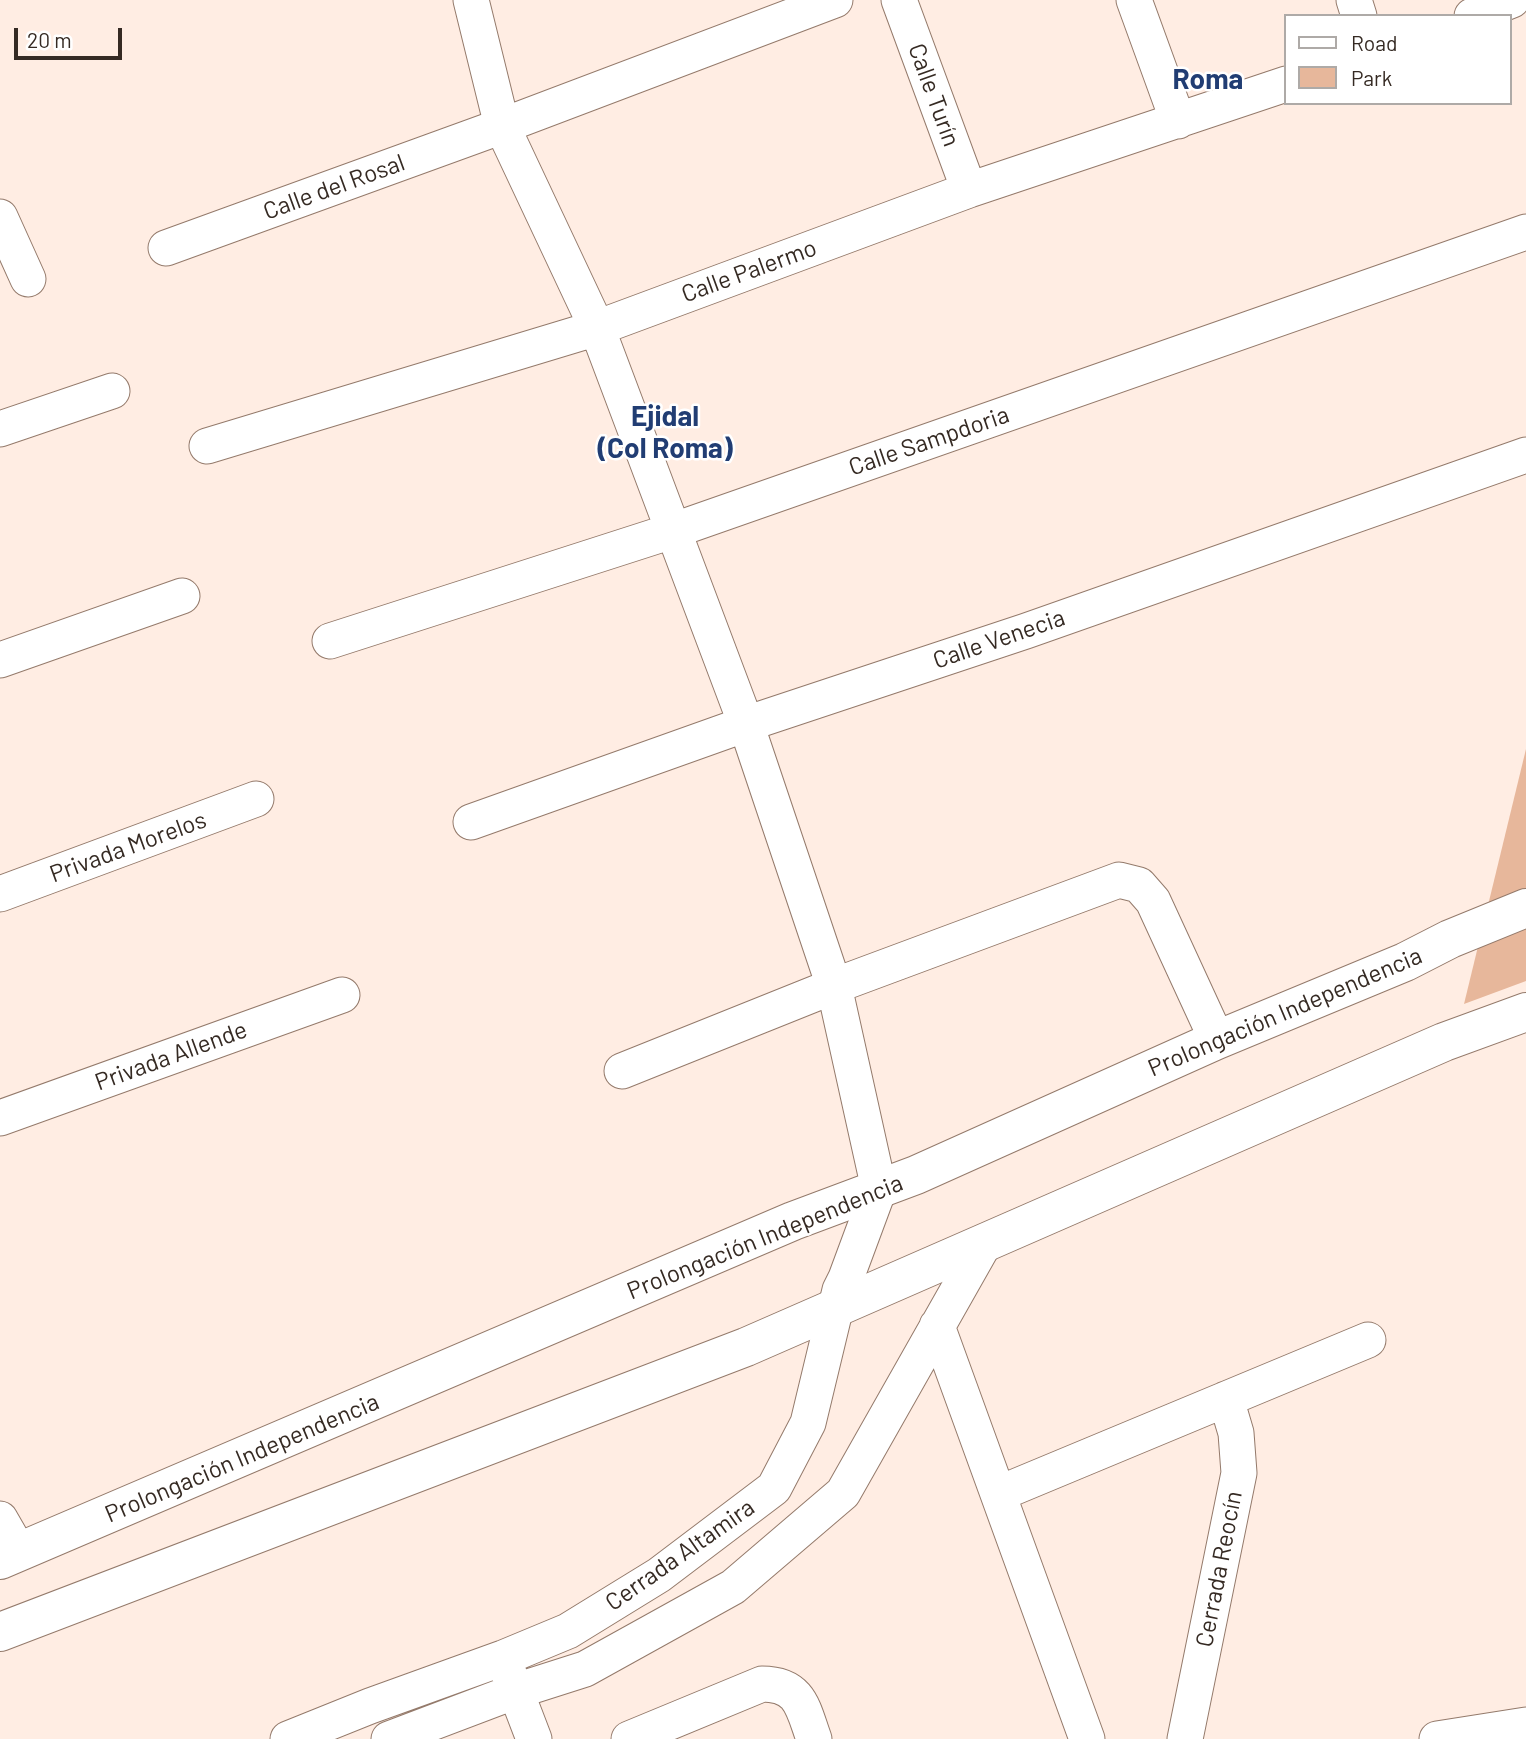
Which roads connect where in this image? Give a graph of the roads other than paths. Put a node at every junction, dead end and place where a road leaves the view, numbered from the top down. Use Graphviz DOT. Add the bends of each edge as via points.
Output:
graph roads {
  1 [pos="471,0"];
  2 [pos="835,0"];
  3 [pos="899,0"];
  4 [pos="1133,0"];
  5 [pos="1513,0"];
  6 [pos="1477,14"];
  7 [pos="1284,85"];
  8 [pos="1178,121"];
  9 [pos="502,126"];
  10 [pos="969,190"];
  11 [pos="0,217"];
  12 [pos="1526,232"];
  13 [pos="166,248"];
  14 [pos="28,279"];
  15 [pos="597,328"];
  16 [pos="112,391"];
  17 [pos="0,429"];
  18 [pos="208,446"];
  19 [pos="1526,455"];
  20 [pos="672,531"];
  21 [pos="181,596"];
  22 [pos="330,641"];
  23 [pos="0,660"];
  24 [pos="746,724"];
  25 [pos="257,799"];
  26 [pos="471,822"];
  27 [pos="0,894"];
  28 [pos="1526,908"];
  29 [pos="834,986"];
  30 [pos="342,995"];
  31 [pos="1526,1012"];
  32 [pos="1217,1040"];
  33 [pos="622,1071"];
  34 [pos="0,1118"];
  35 [pos="879,1188"];
  36 [pos="984,1244"];
  37 [pos="834,1309"];
  38 [pos="937,1326"];
  39 [pos="1368,1340"];
  40 [pos="1226,1399"];
  41 [pos="998,1494"];
  42 [pos="0,1520"];
  43 [pos="9,1556"];
  44 [pos="0,1632"];
  45 [pos="503,1658"];
  46 [pos="516,1691"];
  47 [pos="1526,1726"];
  48 [pos="288,1739"];
  49 [pos="389,1739"];
  50 [pos="534,1739"];
  51 [pos="629,1739"];
  52 [pos="814,1739"];
  53 [pos="1087,1739"];
  54 [pos="1185,1739"];
  55 [pos="1437,1739"];
  1 -- 9 [label="street"];
  2 -- 9 [label="street, Calle del Rosal"];
  3 -- 10 [label="street, Calle Turín"];
  4 -- 8 [label="street"];
  5 -- 6 [label="street"];
  7 -- 8 [label="street, Calle Palermo"];
  8 -- 10 [label="street, Calle Palermo"];
  9 -- 13 [label="street, Calle del Rosal"];
  9 -- 15 [label="street"];
  10 -- 15 [label="street, Calle Palermo"];
  11 -- 14 [label="street"];
  12 -- 20 [label="street, Calle Sampdoria"];
  15 -- 18 [label="street, Calle Palermo"];
  15 -- 20 [label="street"];
  16 -- 17 [label="street"];
  19 -- 24 [label="street, Calle Venecia"];
  20 -- 22 [label="street, Calle Sampdoria"];
  20 -- 24 [label="street"];
  21 -- 23 [label="street"];
  24 -- 26 [label="street, Calle Venecia"];
  24 -- 29 [label="street"];
  25 -- 27 [label="street, Privada Morelos"];
  28 -- 32 [label="street, Prolongación Independencia"];
  29 -- 32 [label="street" via="1119,880 1139,885 1153,901"];
  29 -- 33 [label="street"];
  29 -- 35 [label="street"];
  30 -- 34 [label="street, Privada Allende"];
  31 -- 36 [label="street" via="1444,1042"];
  32 -- 35 [label="street, Prolongación Independencia"];
  35 -- 37 [label="street, Cerrada Altamira"];
  35 -- 43 [label="street, Prolongación Independencia"];
  36 -- 37 [label="street"];
  36 -- 38 [label="street, Cerrada Altamira"];
  37 -- 44 [label="street" via="746,1347"];
  37 -- 45 [label="street, Cerrada Altamira" via="807,1423 774,1488 659,1575 568,1631"];
  38 -- 41 [label="street"];
  38 -- 46 [label="street, Cerrada Altamira" via="843,1493 733,1587 585,1669"];
  39 -- 40 [label="street"];
  40 -- 41 [label="street"];
  40 -- 54 [label="street, Cerrada Reocín" via="1236,1433 1238,1473"];
  41 -- 53 [label="street"];
  42 -- 43 [label="street"];
  45 -- 46 [label="street"];
  45 -- 48 [label="street, Cerrada Altamira"];
  46 -- 49 [label="street, Cerrada Altamira"];
  46 -- 50 [label="street"];
  47 -- 55 [label="street"];
  51 -- 52 [label="street" via="762,1684 772,1684 798,1697"];
}
